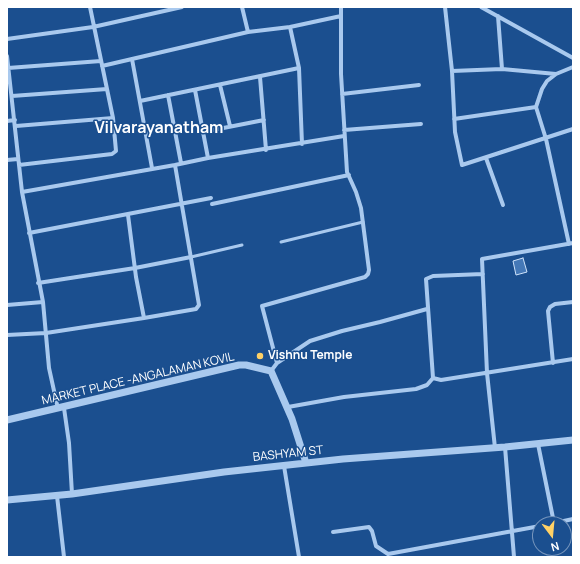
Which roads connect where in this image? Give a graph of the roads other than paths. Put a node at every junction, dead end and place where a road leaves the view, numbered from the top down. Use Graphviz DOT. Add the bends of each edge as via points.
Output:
graph roads {
  1 [pos="90,7"];
  2 [pos="182,7"];
  3 [pos="242,7"];
  4 [pos="341,7"];
  5 [pos="445,7"];
  6 [pos="481,7"];
  7 [pos="341,16"];
  8 [pos="498,16"];
  9 [pos="93,27"];
  10 [pos="290,27"];
  11 [pos="248,32"];
  12 [pos="7,39"];
  13 [pos="7,56"];
  14 [pos="573,58"];
  15 [pos="132,59"];
  16 [pos="101,63"];
  17 [pos="573,67"];
  18 [pos="8,68"];
  19 [pos="299,68"];
  20 [pos="502,69"];
  21 [pos="452,71"];
  22 [pos="556,74"];
  23 [pos="260,77"];
  24 [pos="220,85"];
  25 [pos="419,85"];
  26 [pos="107,89"];
  27 [pos="195,90"];
  28 [pos="342,94"];
  29 [pos="168,95"];
  30 [pos="12,96"];
  31 [pos="140,101"];
  32 [pos="536,107"];
  33 [pos="113,118"];
  34 [pos="454,119"];
  35 [pos="15,120"];
  36 [pos="264,120"];
  37 [pos="7,121"];
  38 [pos="421,124"];
  39 [pos="16,126"];
  40 [pos="230,126"];
  41 [pos="573,129"];
  42 [pos="344,130"];
  43 [pos="203,132"];
  44 [pos="344,136"];
  45 [pos="546,139"];
  46 [pos="302,144"];
  47 [pos="266,150"];
  48 [pos="208,158"];
  49 [pos="486,158"];
  50 [pos="18,159"];
  51 [pos="7,160"];
  52 [pos="181,163"];
  53 [pos="18,164"];
  54 [pos="175,164"];
  55 [pos="152,168"];
  56 [pos="349,175"];
  57 [pos="22,192"];
  58 [pos="210,198"];
  59 [pos="212,204"];
  60 [pos="182,205"];
  61 [pos="503,205"];
  62 [pos="128,215"];
  63 [pos="363,222"];
  64 [pos="29,233"];
  65 [pos="281,242"];
  66 [pos="571,243"];
  67 [pos="242,245"];
  68 [pos="192,257"];
  69 [pos="135,268"];
  70 [pos="483,274"];
  71 [pos="38,283"];
  72 [pos="43,302"];
  73 [pos="573,302"];
  74 [pos="7,305"];
  75 [pos="427,309"];
  76 [pos="144,318"];
  77 [pos="46,333"];
  78 [pos="7,335"];
  79 [pos="573,360"];
  80 [pos="277,363"];
  81 [pos="553,363"];
  82 [pos="271,371"];
  83 [pos="487,373"];
  84 [pos="433,378"];
  85 [pos="288,407"];
  86 [pos="61,409"];
  87 [pos="7,420"];
  88 [pos="573,440"];
  89 [pos="538,444"];
  90 [pos="505,447"];
  91 [pos="495,448"];
  92 [pos="306,463"];
  93 [pos="284,466"];
  94 [pos="72,494"];
  95 [pos="56,496"];
  96 [pos="7,500"];
  97 [pos="551,516"];
  98 [pos="532,527"];
  99 [pos="511,531"];
  100 [pos="333,532"];
  101 [pos="64,557"];
  102 [pos="298,557"];
  103 [pos="514,557"];
  1 -- 9 [label="street"];
  2 -- 9 [label="street"];
  3 -- 11 [label="street"];
  4 -- 7 [label="street"];
  5 -- 21 [label="street"];
  6 -- 8 [label="street"];
  7 -- 10 [label="street"];
  7 -- 28 [label="street"];
  8 -- 14 [label="street"];
  8 -- 20 [label="street"];
  9 -- 12 [label="street"];
  9 -- 16 [label="street"];
  10 -- 11 [label="street"];
  10 -- 19 [label="street"];
  11 -- 15 [label="street"];
  13 -- 18 [label="street"];
  15 -- 16 [label="street"];
  15 -- 31 [label="street"];
  16 -- 18 [label="street"];
  16 -- 26 [label="street"];
  17 -- 22 [label="street"];
  18 -- 30 [label="street"];
  19 -- 23 [label="street"];
  19 -- 46 [label="street"];
  20 -- 21 [label="street"];
  20 -- 22 [label="street"];
  21 -- 34 [label="street"];
  22 -- 32 [label="street" via="542,89"];
  23 -- 24 [label="street"];
  23 -- 36 [label="street"];
  24 -- 27 [label="street"];
  24 -- 40 [label="street"];
  25 -- 28 [label="street"];
  26 -- 30 [label="street"];
  26 -- 33 [label="street"];
  27 -- 29 [label="street"];
  27 -- 43 [label="street"];
  28 -- 42 [label="street"];
  29 -- 31 [label="street"];
  29 -- 52 [label="street"];
  30 -- 35 [label="street"];
  31 -- 55 [label="street"];
  32 -- 34 [label="street"];
  32 -- 45 [label="street"];
  33 -- 39 [label="street"];
  33 -- 53 [label="street" via="117,146 112,154"];
  34 -- 49 [label="street" via="462,165"];
  35 -- 37 [label="street"];
  35 -- 39 [label="street"];
  36 -- 40 [label="street"];
  36 -- 47 [label="street"];
  38 -- 42 [label="street"];
  39 -- 50 [label="street"];
  40 -- 43 [label="street"];
  41 -- 45 [label="street"];
  42 -- 44 [label="street"];
  43 -- 48 [label="street"];
  44 -- 46 [label="street"];
  44 -- 56 [label="street"];
  45 -- 49 [label="street"];
  45 -- 66 [label="street"];
  46 -- 47 [label="street"];
  47 -- 48 [label="street"];
  48 -- 52 [label="street"];
  49 -- 61 [label="street"];
  50 -- 51 [label="street"];
  50 -- 53 [label="street"];
  52 -- 54 [label="street"];
  53 -- 57 [label="street"];
  54 -- 55 [label="street"];
  54 -- 60 [label="street"];
  55 -- 57 [label="street"];
  56 -- 59 [label="street"];
  56 -- 63 [label="street"];
  57 -- 64 [label="street"];
  58 -- 60 [label="street"];
  60 -- 62 [label="street"];
  60 -- 68 [label="street"];
  62 -- 64 [label="street"];
  62 -- 69 [label="street"];
  63 -- 65 [label="lane"];
  63 -- 80 [label="street" via="369,270 365,277 262,306"];
  64 -- 71 [label="street"];
  66 -- 70 [label="street" via="482,259"];
  67 -- 68 [label="lane"];
  68 -- 69 [label="street"];
  68 -- 76 [label="street" via="199,305 196,309"];
  69 -- 71 [label="street"];
  69 -- 76 [label="street"];
  70 -- 75 [label="street" via="429,277 425,283"];
  70 -- 83 [label="street"];
  71 -- 72 [label="street"];
  72 -- 74 [label="street"];
  72 -- 77 [label="street"];
  73 -- 81 [label="street" via="555,304 548,311"];
  75 -- 80 [label="street" via="321,337"];
  75 -- 84 [label="street"];
  76 -- 77 [label="street"];
  77 -- 78 [label="street"];
  77 -- 86 [label="street" via="50,374"];
  79 -- 81 [label="street"];
  80 -- 82 [label="street"];
  81 -- 83 [label="street"];
  82 -- 85 [label="street"];
  82 -- 86 [label="street, MARKET PLACE -ANGALAMAN KOVIL" via="239,365"];
  83 -- 84 [label="street" via="437,381"];
  83 -- 91 [label="street"];
  84 -- 85 [label="street" via="427,385 416,389 344,397"];
  85 -- 92 [label="street"];
  86 -- 87 [label="street, MARKET PLACE -ANGALAMAN KOVIL"];
  86 -- 94 [label="street" via="69,443"];
  88 -- 89 [label="street, BASHYAM ST"];
  89 -- 90 [label="street, BASHYAM ST"];
  89 -- 97 [label="street"];
  90 -- 91 [label="street, BASHYAM ST"];
  90 -- 99 [label="street"];
  91 -- 92 [label="street, BASHYAM ST"];
  92 -- 93 [label="street, BASHYAM ST"];
  93 -- 94 [label="street, BASHYAM ST"];
  93 -- 102 [label="street"];
  94 -- 95 [label="street, BASHYAM ST"];
  95 -- 96 [label="street, BASHYAM ST"];
  95 -- 101 [label="street"];
  98 -- 99 [label="street"];
  99 -- 100 [label="street" via="388,554 376,546 369,527"];
  99 -- 103 [label="street"];
}
